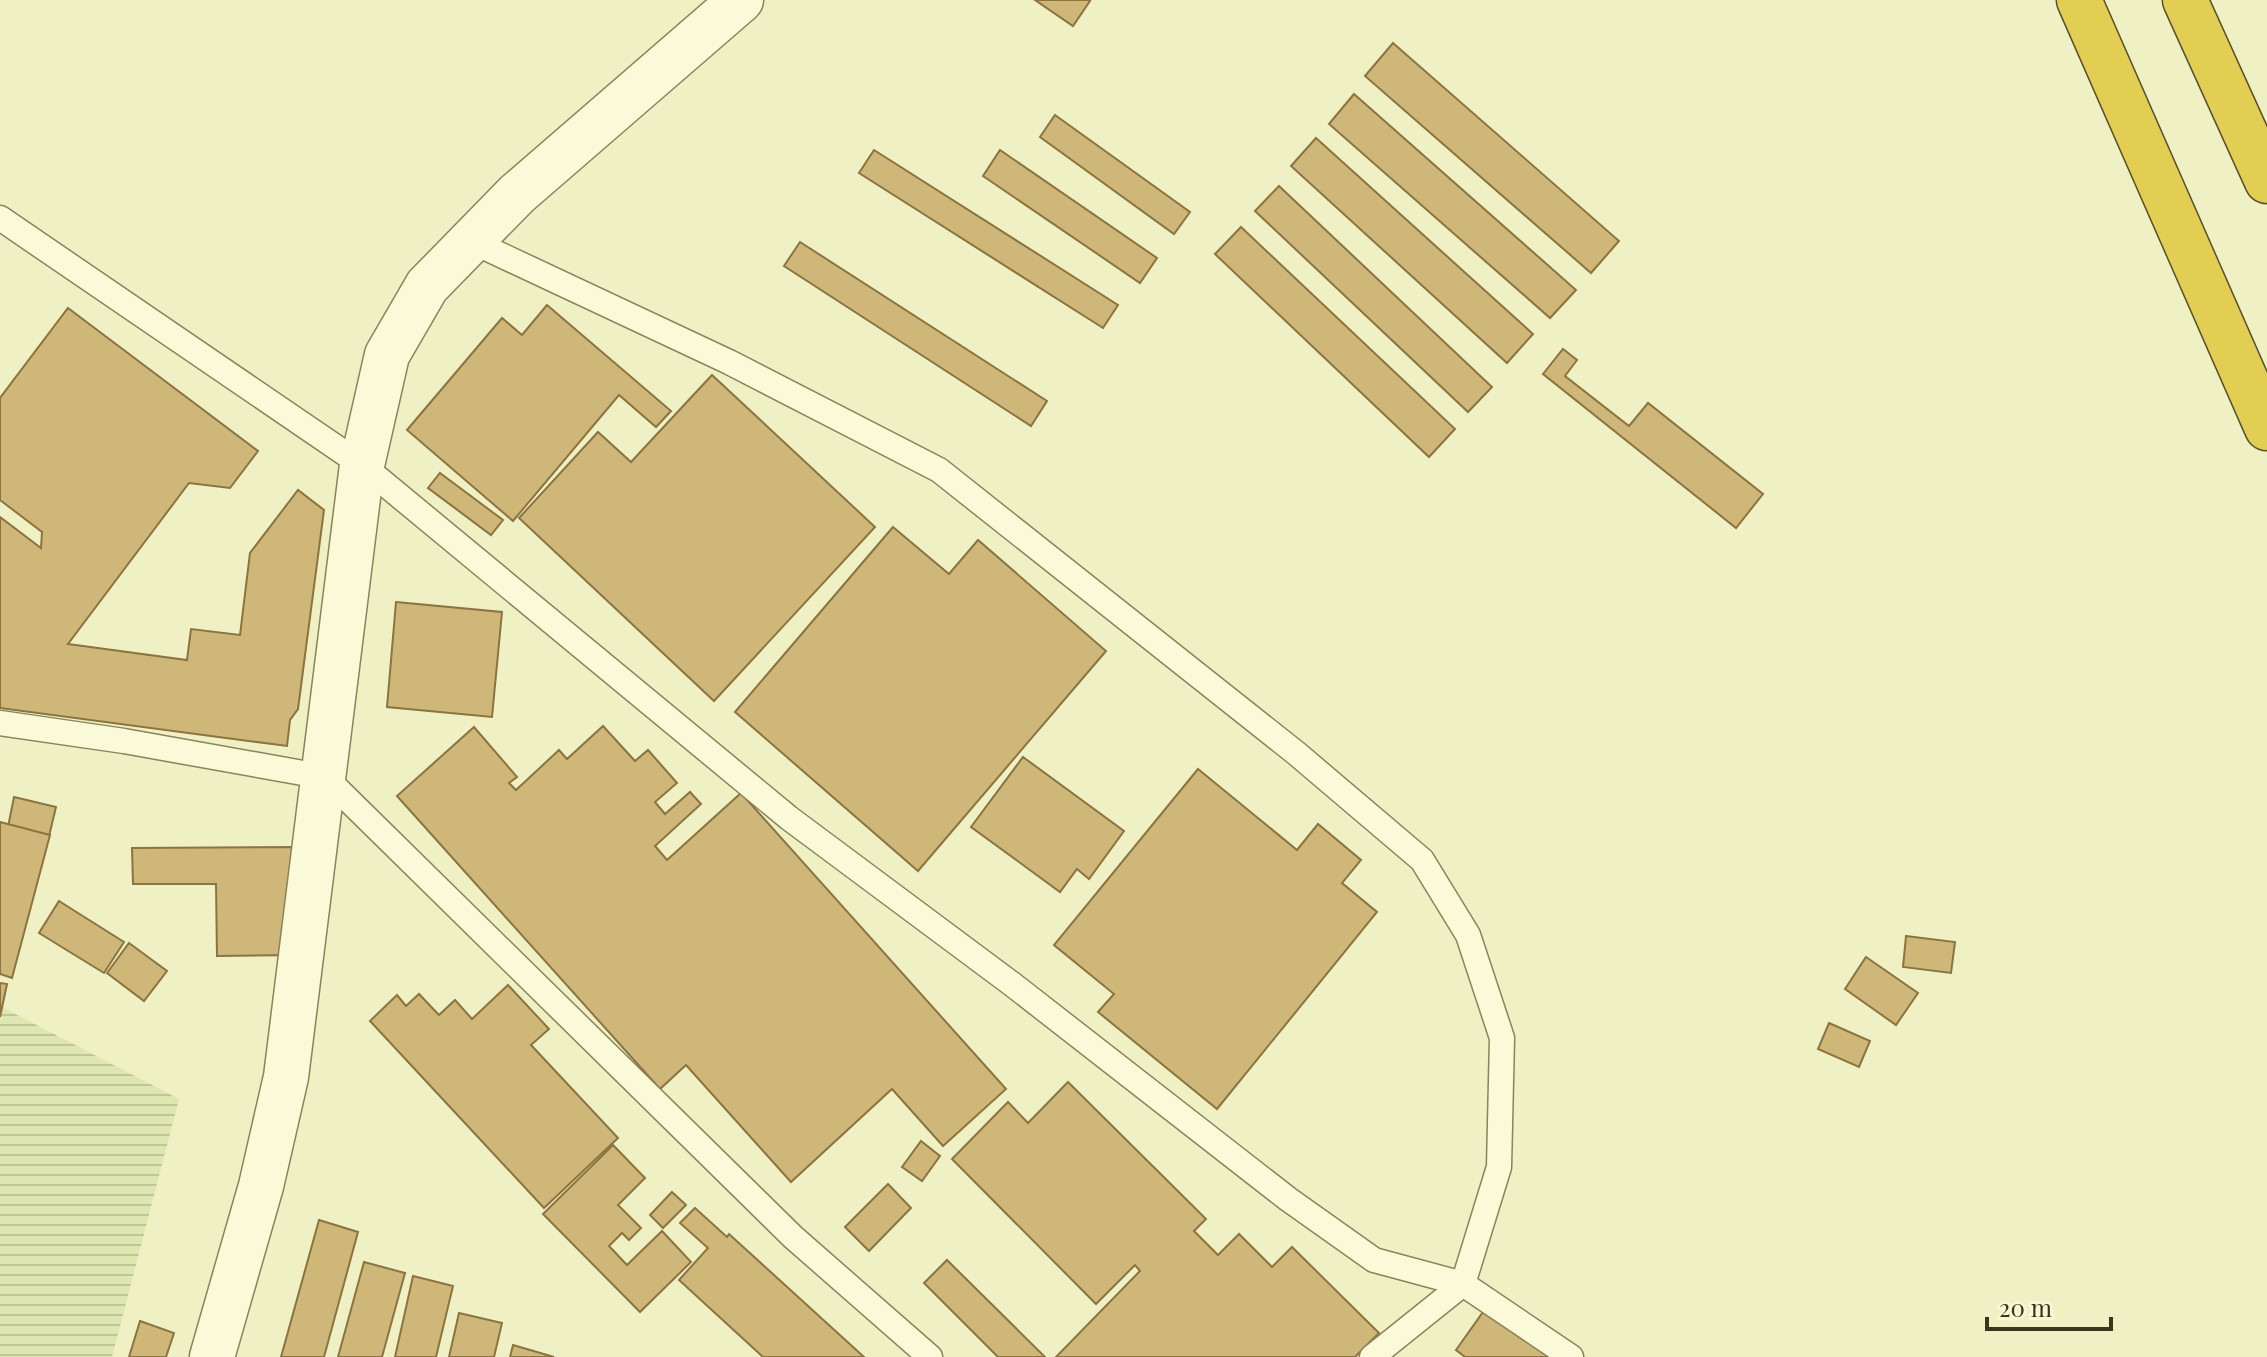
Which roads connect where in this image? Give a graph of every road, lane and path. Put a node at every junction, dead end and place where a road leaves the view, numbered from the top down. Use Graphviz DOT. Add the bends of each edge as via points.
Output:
graph roads {
  1 [pos="741,0"];
  2 [pos="2079,0"];
  3 [pos="2185,0"];
  4 [pos="2267,181"];
  5 [pos="0,218"];
  6 [pos="471,241"];
  7 [pos="2267,428"];
  8 [pos="362,465"];
  9 [pos="0,723"];
  10 [pos="325,777"];
  11 [pos="1463,1284"];
  12 [pos="212,1357"];
  13 [pos="930,1357"];
  14 [pos="1372,1357"];
  15 [pos="1571,1357"];
  1 -- 6 [label="street" via="517,194"];
  2 -- 7 [label="highway"];
  3 -- 4 [label="highway"];
  5 -- 8 [label="lane"];
  6 -- 8 [label="street" via="427,286 387,355"];
  6 -- 11 [label="lane" via="729,362 939,470 1296,753 1422,860 1468,935 1502,1038 1499,1167"];
  8 -- 10 [label="street"];
  8 -- 11 [label="lane" via="789,818 1288,1199 1374,1260"];
  9 -- 10 [label="lane"];
  10 -- 12 [label="street" via="286,1077"];
  10 -- 13 [label="lane" via="793,1237"];
  11 -- 14 [label="lane"];
  11 -- 15 [label="lane"];
}
